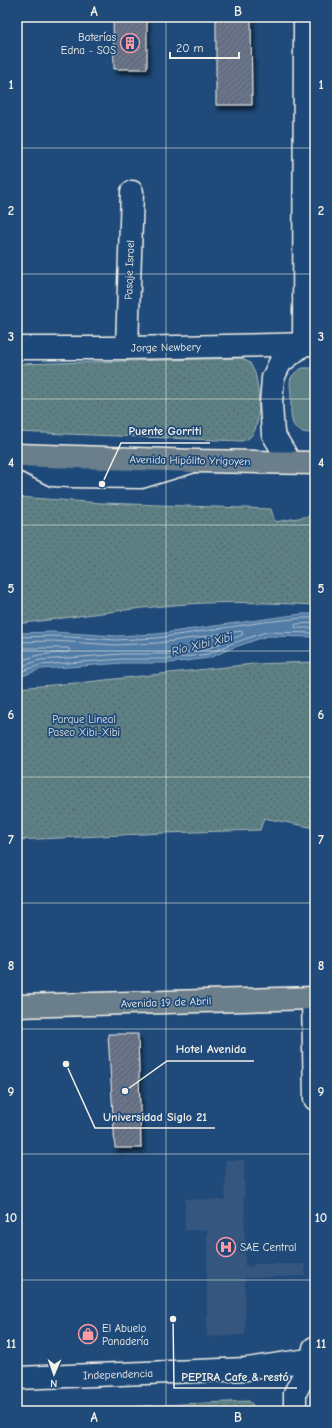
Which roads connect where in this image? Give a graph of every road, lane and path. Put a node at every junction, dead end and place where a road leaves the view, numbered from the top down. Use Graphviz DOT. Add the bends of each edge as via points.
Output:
graph roads {
  1 [pos="305,17"];
  2 [pos="132,192"];
  3 [pos="309,344"];
  4 [pos="17,348"];
  5 [pos="127,348"];
  6 [pos="17,456"];
  7 [pos="290,462"];
  8 [pos="315,463"];
  9 [pos="314,998"];
  10 [pos="17,1006"];
  11 [pos="315,1099"];
  12 [pos="314,1354"];
  13 [pos="17,1378"];
  14 [pos="296,1411"];
  1 -- 3 [label="street"];
  2 -- 5 [label="street, Pasaje Israel"];
  3 -- 5 [label="street, Jorge Newbery"];
  3 -- 7 [label="street" via="280,363 273,378 273,434"];
  4 -- 5 [label="street, Jorge Newbery"];
  6 -- 7 [label="main road, Avenida Hipólito Yrigoyen"];
  7 -- 8 [label="main road, Avenida Hipólito Yrigoyen"];
  9 -- 10 [label="main road, Avenida 19 de Abril"];
  9 -- 11 [label="street"];
  12 -- 13 [label="street, Independencia" via="247,1369"];
  12 -- 14 [label="street" via="296,1393"];
}
